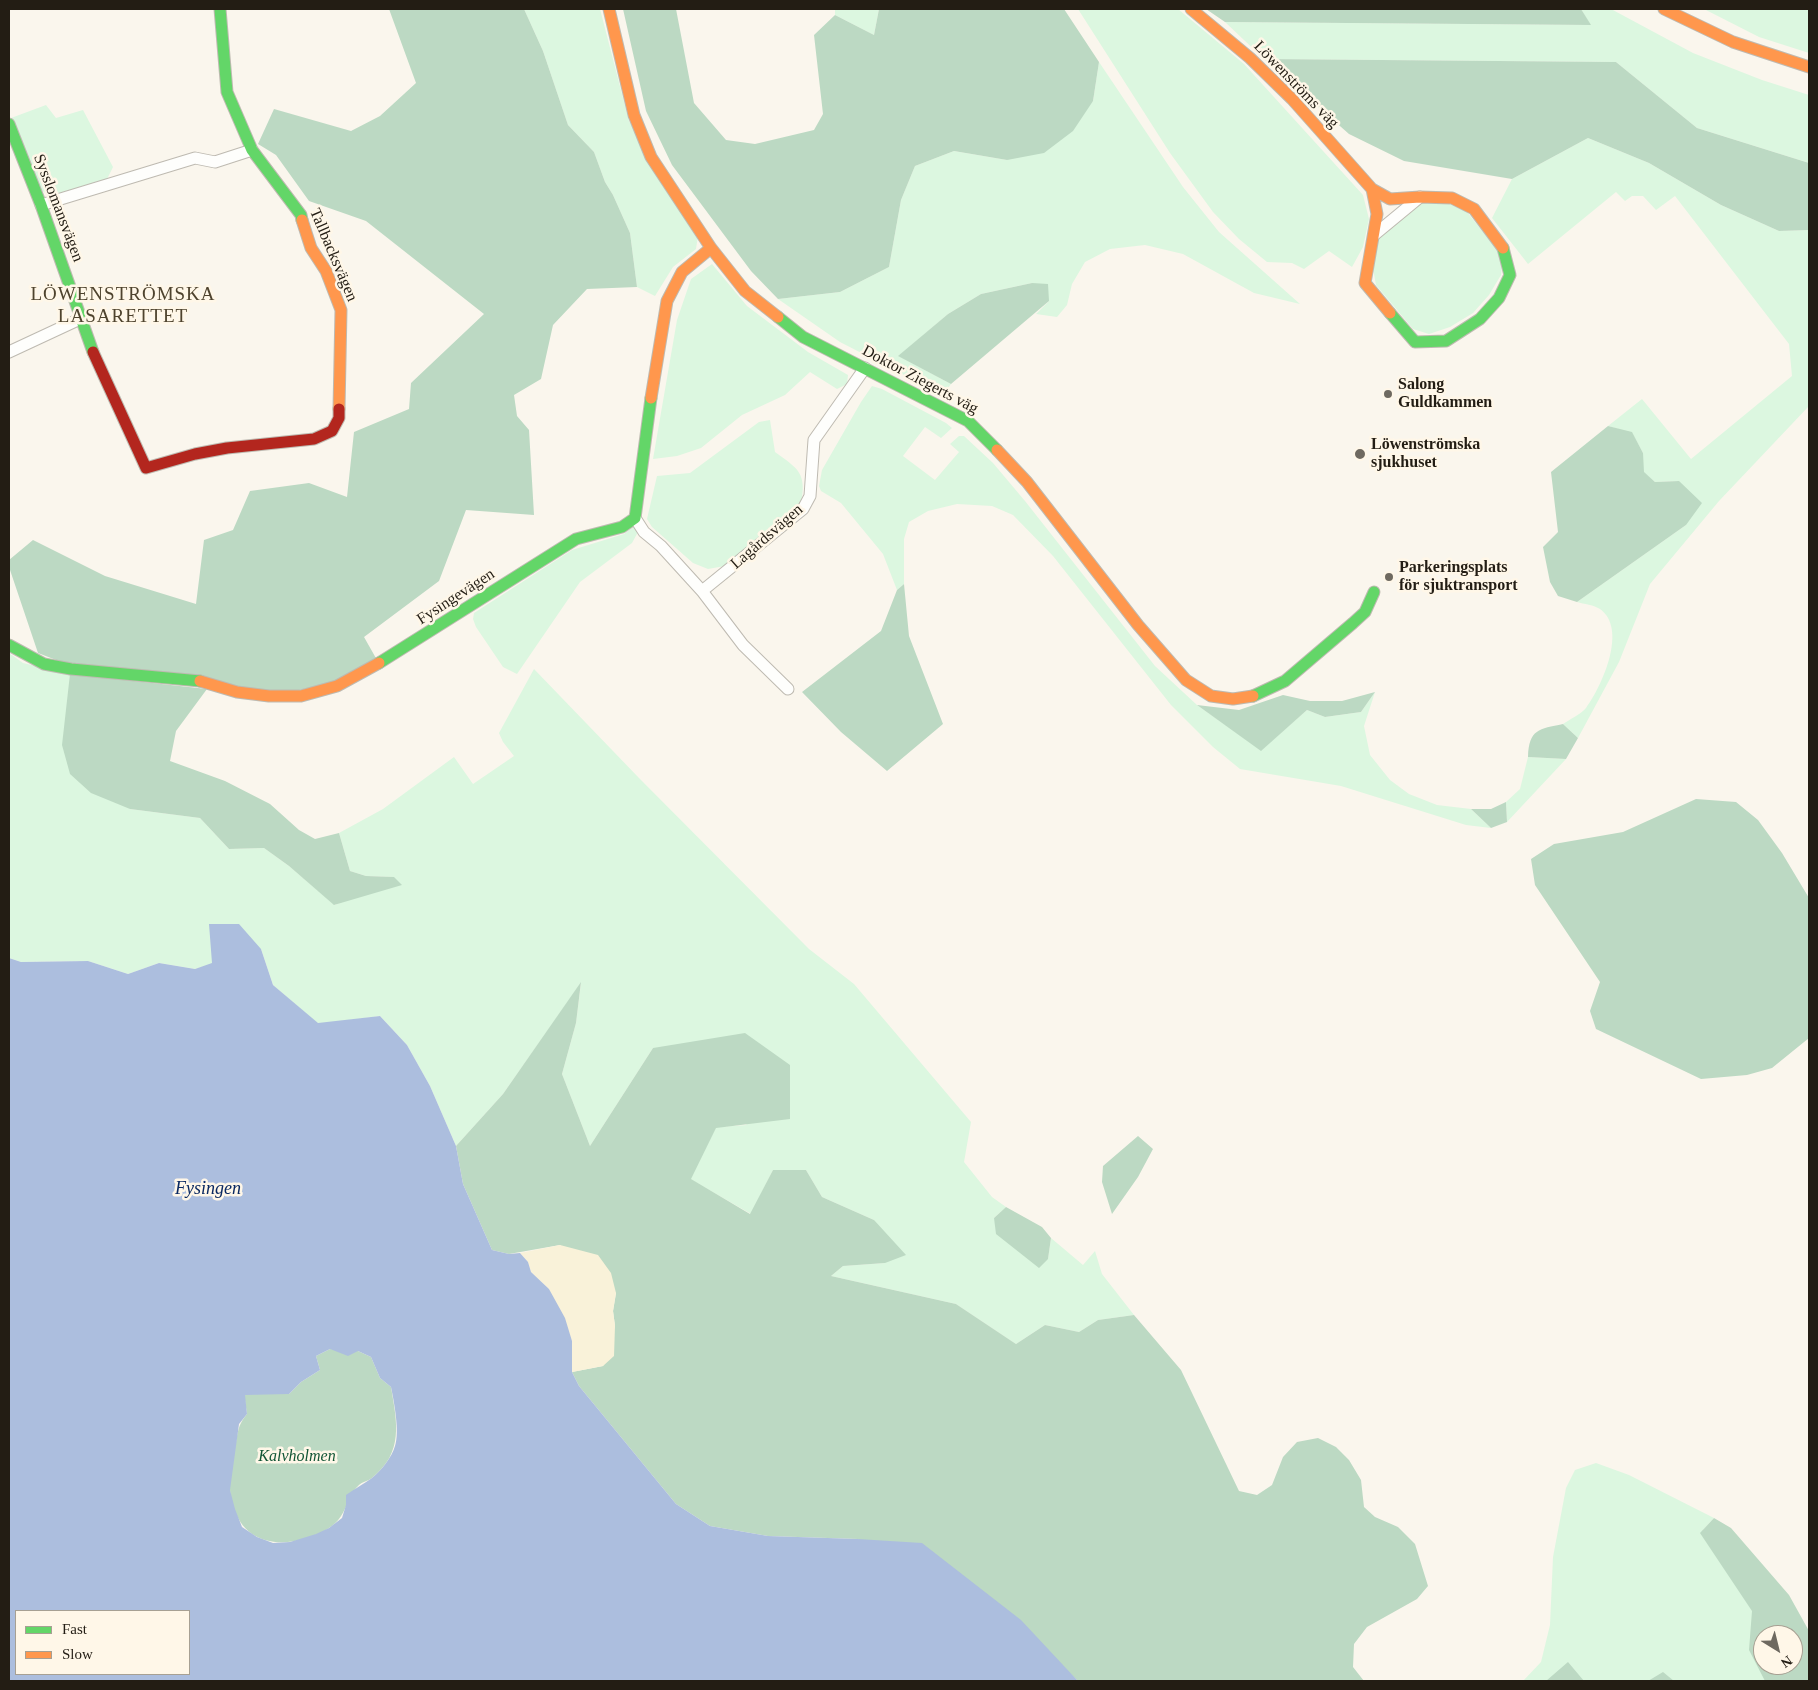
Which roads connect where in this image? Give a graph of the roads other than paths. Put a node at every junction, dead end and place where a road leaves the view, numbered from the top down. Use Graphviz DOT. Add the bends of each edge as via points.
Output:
graph roads {
  1 [pos="220,9"];
  2 [pos="609,9"];
  3 [pos="1191,9"];
  4 [pos="1664,9"];
  5 [pos="1809,66"];
  6 [pos="9,124"];
  7 [pos="252,150"];
  8 [pos="1372,189"];
  9 [pos="1420,196"];
  10 [pos="41,205"];
  11 [pos="1374,235"];
  12 [pos="712,248"];
  13 [pos="82,318"];
  14 [pos="9,352"];
  15 [pos="864,368"];
  16 [pos="146,468"];
  17 [pos="634,518"];
  18 [pos="702,591"];
  19 [pos="1374,592"];
  20 [pos="9,645"];
  21 [pos="788,689"];
  1 -- 7 [label="street, Tallbacksvägen" via="227,92"];
  2 -- 12 [label="street, Doktor Ziegerts väg" via="634,115 651,157"];
  3 -- 8 [label="street, Löwenströms väg" via="1250,58"];
  4 -- 5 [label="street" via="1733,42"];
  6 -- 10 [label="street, Sysslomansvägen"];
  7 -- 10 [label="street" via="215,162 195,158"];
  7 -- 16 [label="street, Tallbacksvägen" via="301,215 311,248 326,271 341,310 339,418 332,431 314,439 227,448"];
  8 -- 9 [label="street, Löwenströms väg" via="1390,199"];
  8 -- 11 [label="street, Löwenströms väg" via="1377,214"];
  9 -- 11 [label="street"];
  9 -- 11 [label="street, Löwenströms väg" via="1452,198 1474,209 1504,250 1510,275 1499,298 1480,319 1446,340 1415,342 1365,283"];
  10 -- 13 [label="street, Sysslomansvägen"];
  12 -- 15 [label="street, Doktor Ziegerts väg" via="745,291 803,337"];
  12 -- 17 [label="street" via="682,272 666,301"];
  13 -- 14 [label="street"];
  13 -- 16 [label="street, Sysslomansvägen" via="96,360"];
  15 -- 18 [label="street, Lagårdsvägen" via="814,440 810,496 803,509"];
  15 -- 19 [label="street, Doktor Ziegerts väg" via="968,421 1027,482 1138,625 1186,680 1211,696 1233,699 1257,695 1285,682 1365,612"];
  17 -- 18 [label="street"];
  17 -- 20 [label="street, Fysingevägen" via="622,527 576,539 402,650 337,686 301,696 269,696 237,692 201,681 44,664"];
  18 -- 21 [label="street" via="743,646"];
}
